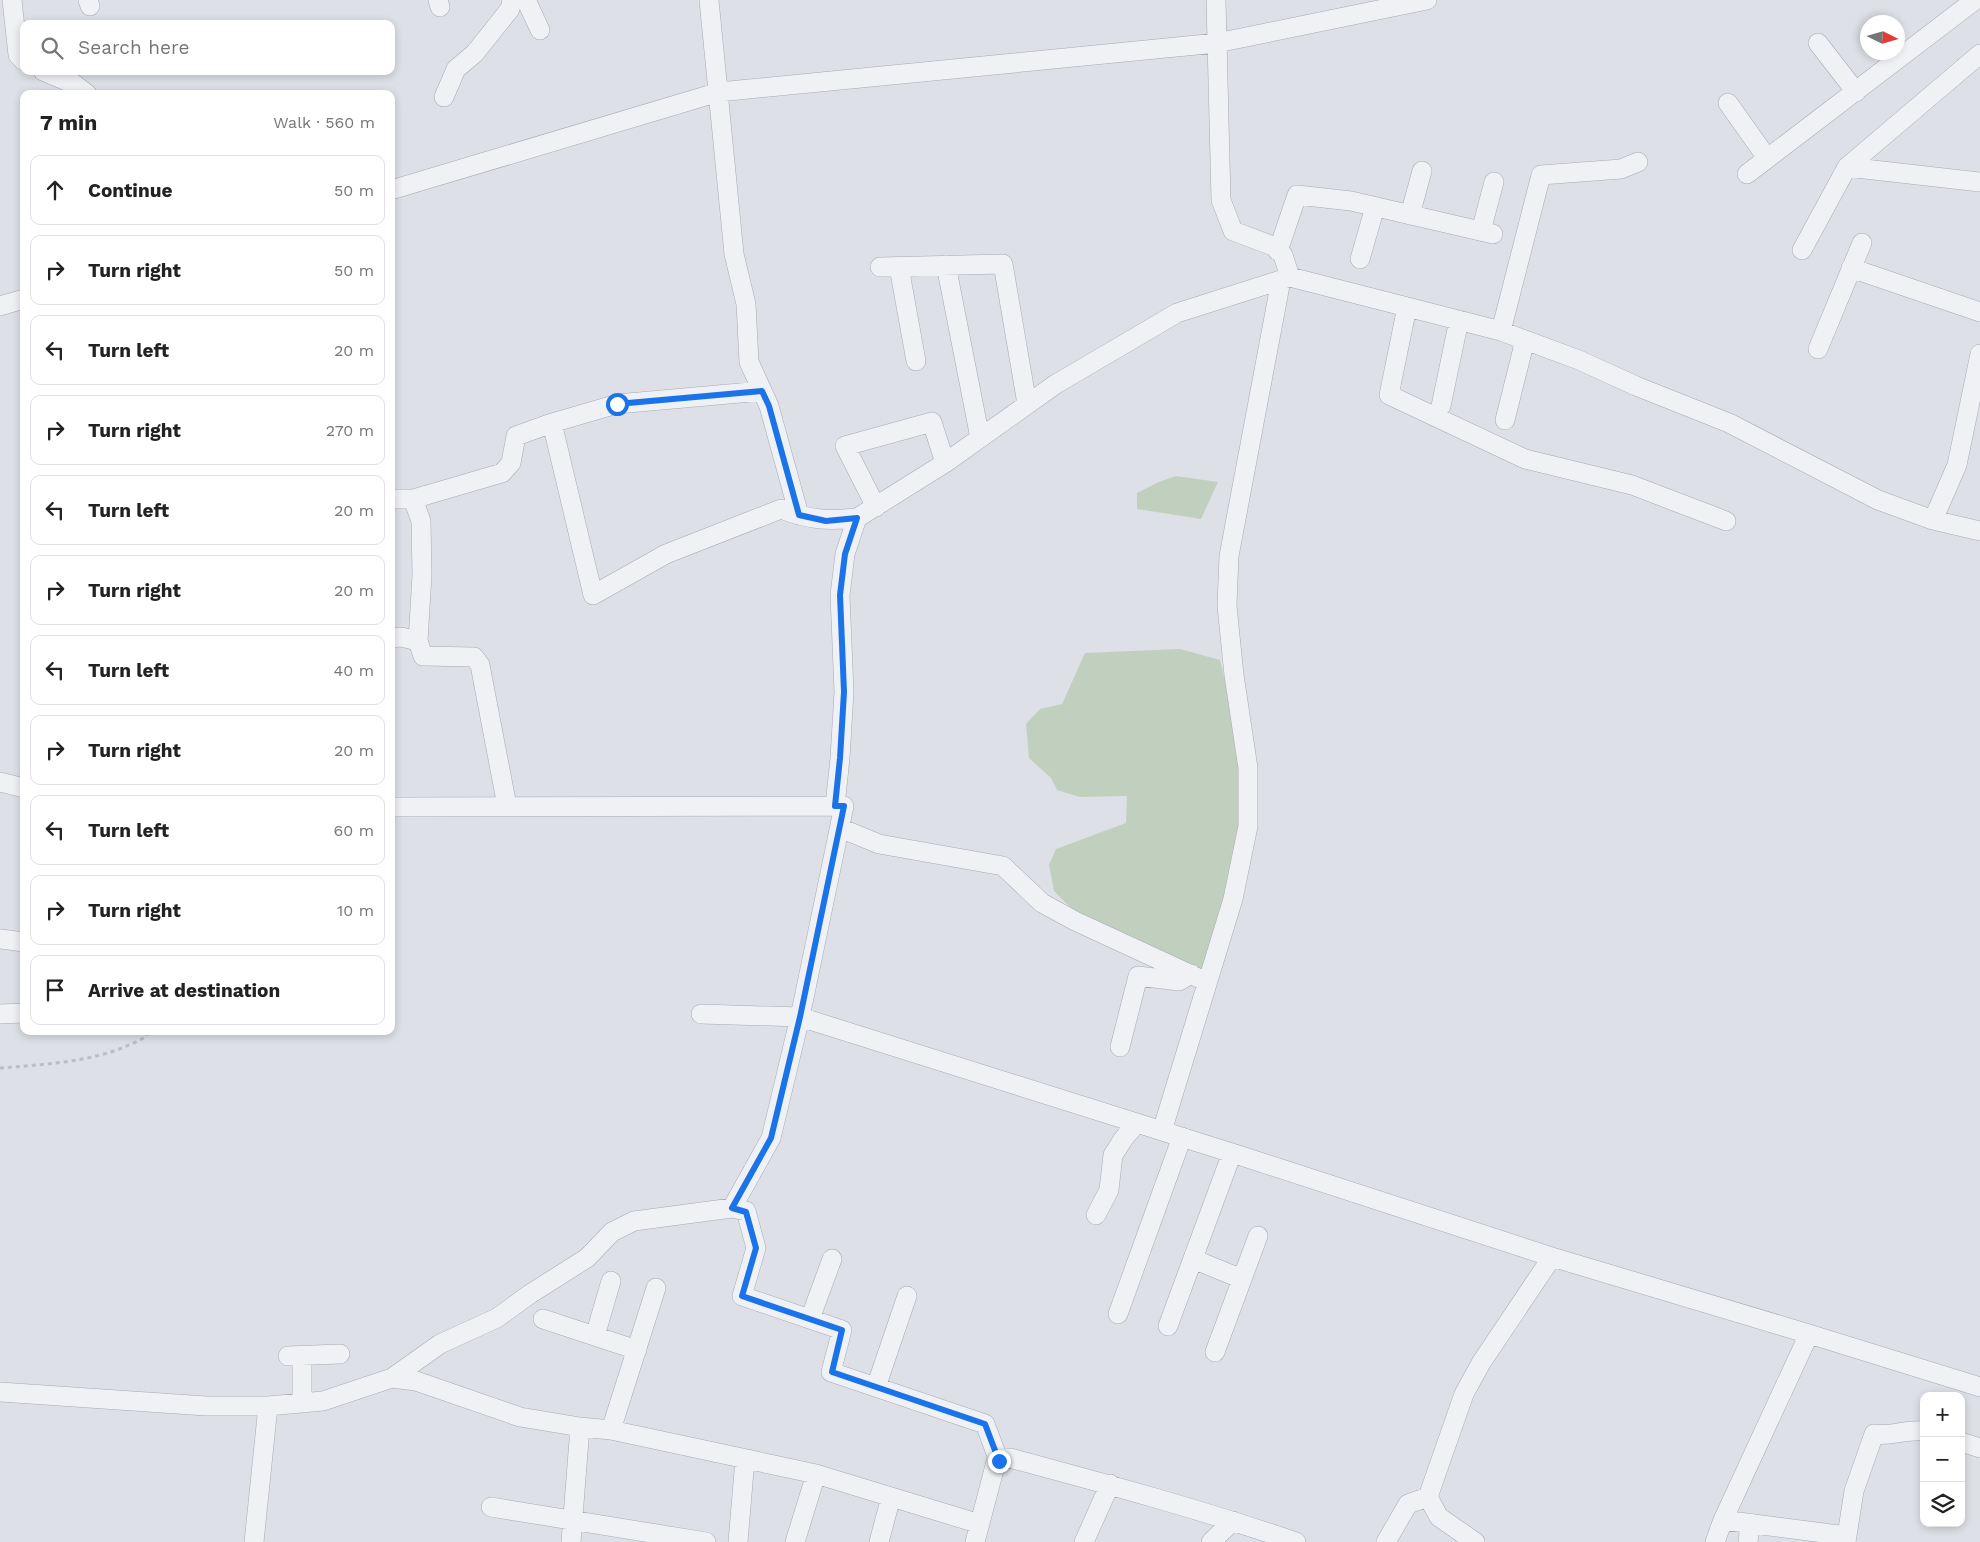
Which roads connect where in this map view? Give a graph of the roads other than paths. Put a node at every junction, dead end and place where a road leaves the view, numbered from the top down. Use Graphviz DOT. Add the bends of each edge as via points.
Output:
graph roads {
  1 [pos="12,0"];
  2 [pos="512,0"];
  3 [pos="526,0"];
  4 [pos="709,0"];
  5 [pos="1216,0"];
  6 [pos="1427,0"];
  7 [pos="1975,0"];
  8 [pos="540,30"];
  9 [pos="1217,43"];
  10 [pos="1818,43"];
  11 [pos="1980,54"];
  12 [pos="20,57"];
  13 [pos="53,75"];
  14 [pos="82,90"];
  15 [pos="719,92"];
  16 [pos="1856,92"];
  17 [pos="444,98"];
  18 [pos="1728,103"];
  19 [pos="1767,158"];
  20 [pos="1638,162"];
  21 [pos="1847,167"];
  22 [pos="1422,171"];
  23 [pos="1747,174"];
  24 [pos="1494,182"];
  25 [pos="1980,182"];
  26 [pos="395,189"];
  27 [pos="1375,206"];
  28 [pos="1410,215"];
  29 [pos="1862,243"];
  30 [pos="1278,250"];
  31 [pos="1802,250"];
  32 [pos="1360,259"];
  33 [pos="946,265"];
  34 [pos="880,267"];
  35 [pos="899,267"];
  36 [pos="1851,268"];
  37 [pos="1285,279"];
  38 [pos="20,300"];
  39 [pos="0,306"];
  40 [pos="1407,307"];
  41 [pos="1980,312"];
  42 [pos="1459,320"];
  43 [pos="1501,331"];
  44 [pos="1525,340"];
  45 [pos="1818,349"];
  46 [pos="1980,354"];
  47 [pos="916,361"];
  48 [pos="762,391"];
  49 [pos="1027,404"];
  50 [pos="1441,406"];
  51 [pos="1505,420"];
  52 [pos="552,423"];
  53 [pos="980,438"];
  54 [pos="945,463"];
  55 [pos="395,499"];
  56 [pos="412,499"];
  57 [pos="876,507"];
  58 [pos="799,515"];
  59 [pos="857,518"];
  60 [pos="1933,520"];
  61 [pos="1726,521"];
  62 [pos="1980,531"];
  63 [pos="395,637"];
  64 [pos="418,641"];
  65 [pos="0,782"];
  66 [pos="20,787"];
  67 [pos="507,806"];
  68 [pos="835,806"];
  69 [pos="395,807"];
  70 [pos="840,828"];
  71 [pos="0,939"];
  72 [pos="20,942"];
  73 [pos="1199,978"];
  74 [pos="20,1013"];
  75 [pos="0,1014"];
  76 [pos="701,1014"];
  77 [pos="800,1017"];
  78 [pos="1120,1047"];
  79 [pos="1137,1123"];
  80 [pos="1162,1131"];
  81 [pos="1182,1137"];
  82 [pos="1232,1153"];
  83 [pos="732,1208"];
  84 [pos="1096,1215"];
  85 [pos="1258,1236"];
  86 [pos="1552,1257"];
  87 [pos="832,1259"];
  88 [pos="1193,1259"];
  89 [pos="1242,1280"];
  90 [pos="611,1281"];
  91 [pos="656,1288"];
  92 [pos="907,1296"];
  93 [pos="1118,1314"];
  94 [pos="543,1319"];
  95 [pos="810,1319"];
  96 [pos="1168,1326"];
  97 [pos="1810,1334"];
  98 [pos="595,1336"];
  99 [pos="637,1350"];
  100 [pos="1215,1352"];
  101 [pos="340,1354"];
  102 [pos="392,1378"];
  103 [pos="876,1387"];
  104 [pos="1980,1387"];
  105 [pos="0,1392"];
  106 [pos="302,1402"];
  107 [pos="268,1406"];
  108 [pos="580,1427"];
  109 [pos="611,1430"];
  110 [pos="1920,1431"];
  111 [pos="1965,1443"];
  112 [pos="1980,1448"];
  113 [pos="745,1459"];
  114 [pos="999,1461"];
  115 [pos="816,1474"];
  116 [pos="1110,1484"];
  117 [pos="891,1497"];
  118 [pos="1428,1497"];
  119 [pos="491,1507"];
  120 [pos="573,1520"];
  121 [pos="1723,1520"];
  122 [pos="1233,1521"];
  123 [pos="1750,1523"];
  124 [pos="974,1529"];
  125 [pos="1801,1536"];
  126 [pos="663,1538"];
  127 [pos="1846,1539"];
  128 [pos="254,1542"];
  129 [pos="571,1542"];
  130 [pos="706,1542"];
  131 [pos="738,1542"];
  132 [pos="796,1542"];
  133 [pos="879,1542"];
  134 [pos="962,1542"];
  135 [pos="1084,1542"];
  136 [pos="1211,1542"];
  137 [pos="1296,1542"];
  138 [pos="1386,1542"];
  139 [pos="1475,1542"];
  140 [pos="1715,1542"];
  141 [pos="1748,1542"];
  1 -- 12 [label="street"];
  2 -- 17 [label="street" via="510,9 474,54 456,69"];
  3 -- 8 [label="street"];
  4 -- 15 [label="street"];
  5 -- 9 [label="street"];
  6 -- 9 [label="street"];
  7 -- 16 [label="street"];
  9 -- 15 [label="street"];
  9 -- 30 [label="street" via="1221,200 1233,231"];
  10 -- 16 [label="street"];
  11 -- 21 [label="street"];
  13 -- 14 [label="street"];
  15 -- 26 [label="street"];
  15 -- 48 [label="street" via="734,254 746,304 749,362"];
  16 -- 19 [label="street"];
  18 -- 19 [label="street"];
  19 -- 23 [label="street"];
  20 -- 43 [label="street" via="1621,169 1541,175"];
  21 -- 25 [label="street"];
  21 -- 31 [label="street"];
  22 -- 28 [label="street"];
  24 -- 28 [label="street" via="1487,233"];
  27 -- 28 [label="street"];
  27 -- 30 [label="street" via="1297,194"];
  27 -- 32 [label="street"];
  29 -- 36 [label="street"];
  30 -- 37 [label="street" via="1283,255"];
  33 -- 35 [label="street"];
  33 -- 49 [label="street" via="1003,264"];
  33 -- 53 [label="street"];
  34 -- 35 [label="street"];
  35 -- 47 [label="street"];
  36 -- 41 [label="street"];
  36 -- 45 [label="street"];
  37 -- 40 [label="street"];
  37 -- 49 [label="street" via="1177,313"];
  37 -- 73 [label="street" via="1229,556 1227,606 1248,768 1248,826 1233,899"];
  38 -- 39 [label="street"];
  40 -- 42 [label="street"];
  40 -- 61 [label="street" via="1389,395 1525,460 1632,485"];
  42 -- 43 [label="street"];
  42 -- 50 [label="street"];
  43 -- 44 [label="street"];
  44 -- 51 [label="street"];
  44 -- 60 [label="street" via="1729,423 1878,500"];
  46 -- 60 [label="street" via="1957,465"];
  48 -- 52 [label="street" via="617,404"];
  48 -- 58 [label="street"];
  49 -- 53 [label="street"];
  52 -- 56 [label="street" via="516,436 511,463 502,473"];
  52 -- 58 [label="street" via="593,595 666,554 781,508"];
  53 -- 54 [label="street"];
  54 -- 57 [label="street"];
  54 -- 57 [label="street" via="932,422 845,446"];
  55 -- 56 [label="street"];
  56 -- 64 [label="street" via="421,521"];
  57 -- 59 [label="street"];
  58 -- 59 [label="street" via="826,521"];
  59 -- 68 [label="street" via="845,554 840,595 844,692"];
  60 -- 62 [label="street"];
  63 -- 64 [label="street"];
  64 -- 67 [label="street" via="423,656 474,657 480,665"];
  65 -- 66 [label="street"];
  67 -- 68 [label="street"];
  67 -- 69 [label="street"];
  68 -- 70 [label="street" via="844,806"];
  70 -- 73 [label="street" via="879,844 1003,866 1042,903"];
  70 -- 77 [label="street"];
  71 -- 72 [label="street"];
  73 -- 78 [label="street" via="1179,981 1138,976"];
  73 -- 80 [label="street"];
  74 -- 75 [label="street"];
  76 -- 77 [label="street"];
  77 -- 79 [label="street"];
  77 -- 83 [label="street" via="771,1138"];
  79 -- 80 [label="street"];
  79 -- 84 [label="street" via="1113,1155 1109,1190"];
  80 -- 81 [label="street"];
  81 -- 82 [label="street"];
  81 -- 93 [label="street"];
  82 -- 86 [label="street"];
  82 -- 88 [label="street"];
  83 -- 95 [label="street" via="746,1212 756,1248 742,1296"];
  83 -- 102 [label="street" via="634,1221 612,1232 587,1258 497,1318 440,1344"];
  85 -- 89 [label="street"];
  86 -- 97 [label="street"];
  86 -- 118 [label="street" via="1464,1394"];
  87 -- 95 [label="street"];
  88 -- 89 [label="street"];
  88 -- 96 [label="street"];
  89 -- 100 [label="street"];
  90 -- 98 [label="street"];
  91 -- 99 [label="street"];
  92 -- 103 [label="street"];
  94 -- 98 [label="street"];
  95 -- 103 [label="street" via="842,1330 832,1372"];
  97 -- 104 [label="street"];
  97 -- 121 [label="street"];
  98 -- 99 [label="street"];
  99 -- 109 [label="street"];
  101 -- 106 [label="street" via="295,1356"];
  102 -- 106 [label="street" via="323,1401"];
  102 -- 108 [label="street" via="416,1381 520,1417"];
  103 -- 114 [label="street" via="985,1424"];
  105 -- 107 [label="street" via="206,1406"];
  106 -- 107 [label="street"];
  107 -- 128 [label="street"];
  108 -- 109 [label="street"];
  108 -- 120 [label="street"];
  109 -- 113 [label="street"];
  110 -- 127 [label="street" via="1886,1436 1874,1434 1854,1491"];
  111 -- 112 [label="street"];
  113 -- 115 [label="street"];
  113 -- 131 [label="street"];
  114 -- 116 [label="street" via="1010,1458"];
  114 -- 124 [label="street"];
  115 -- 117 [label="street"];
  115 -- 132 [label="street"];
  116 -- 122 [label="street"];
  116 -- 135 [label="street"];
  117 -- 124 [label="street"];
  117 -- 133 [label="street"];
  118 -- 138 [label="street" via="1408,1504"];
  118 -- 139 [label="street" via="1439,1517"];
  119 -- 120 [label="street"];
  120 -- 126 [label="street"];
  120 -- 129 [label="street"];
  121 -- 123 [label="street"];
  121 -- 140 [label="street"];
  122 -- 136 [label="street"];
  122 -- 137 [label="street"];
  123 -- 125 [label="street"];
  123 -- 141 [label="street"];
  124 -- 134 [label="street"];
  125 -- 127 [label="street"];
  126 -- 130 [label="street"];
}
